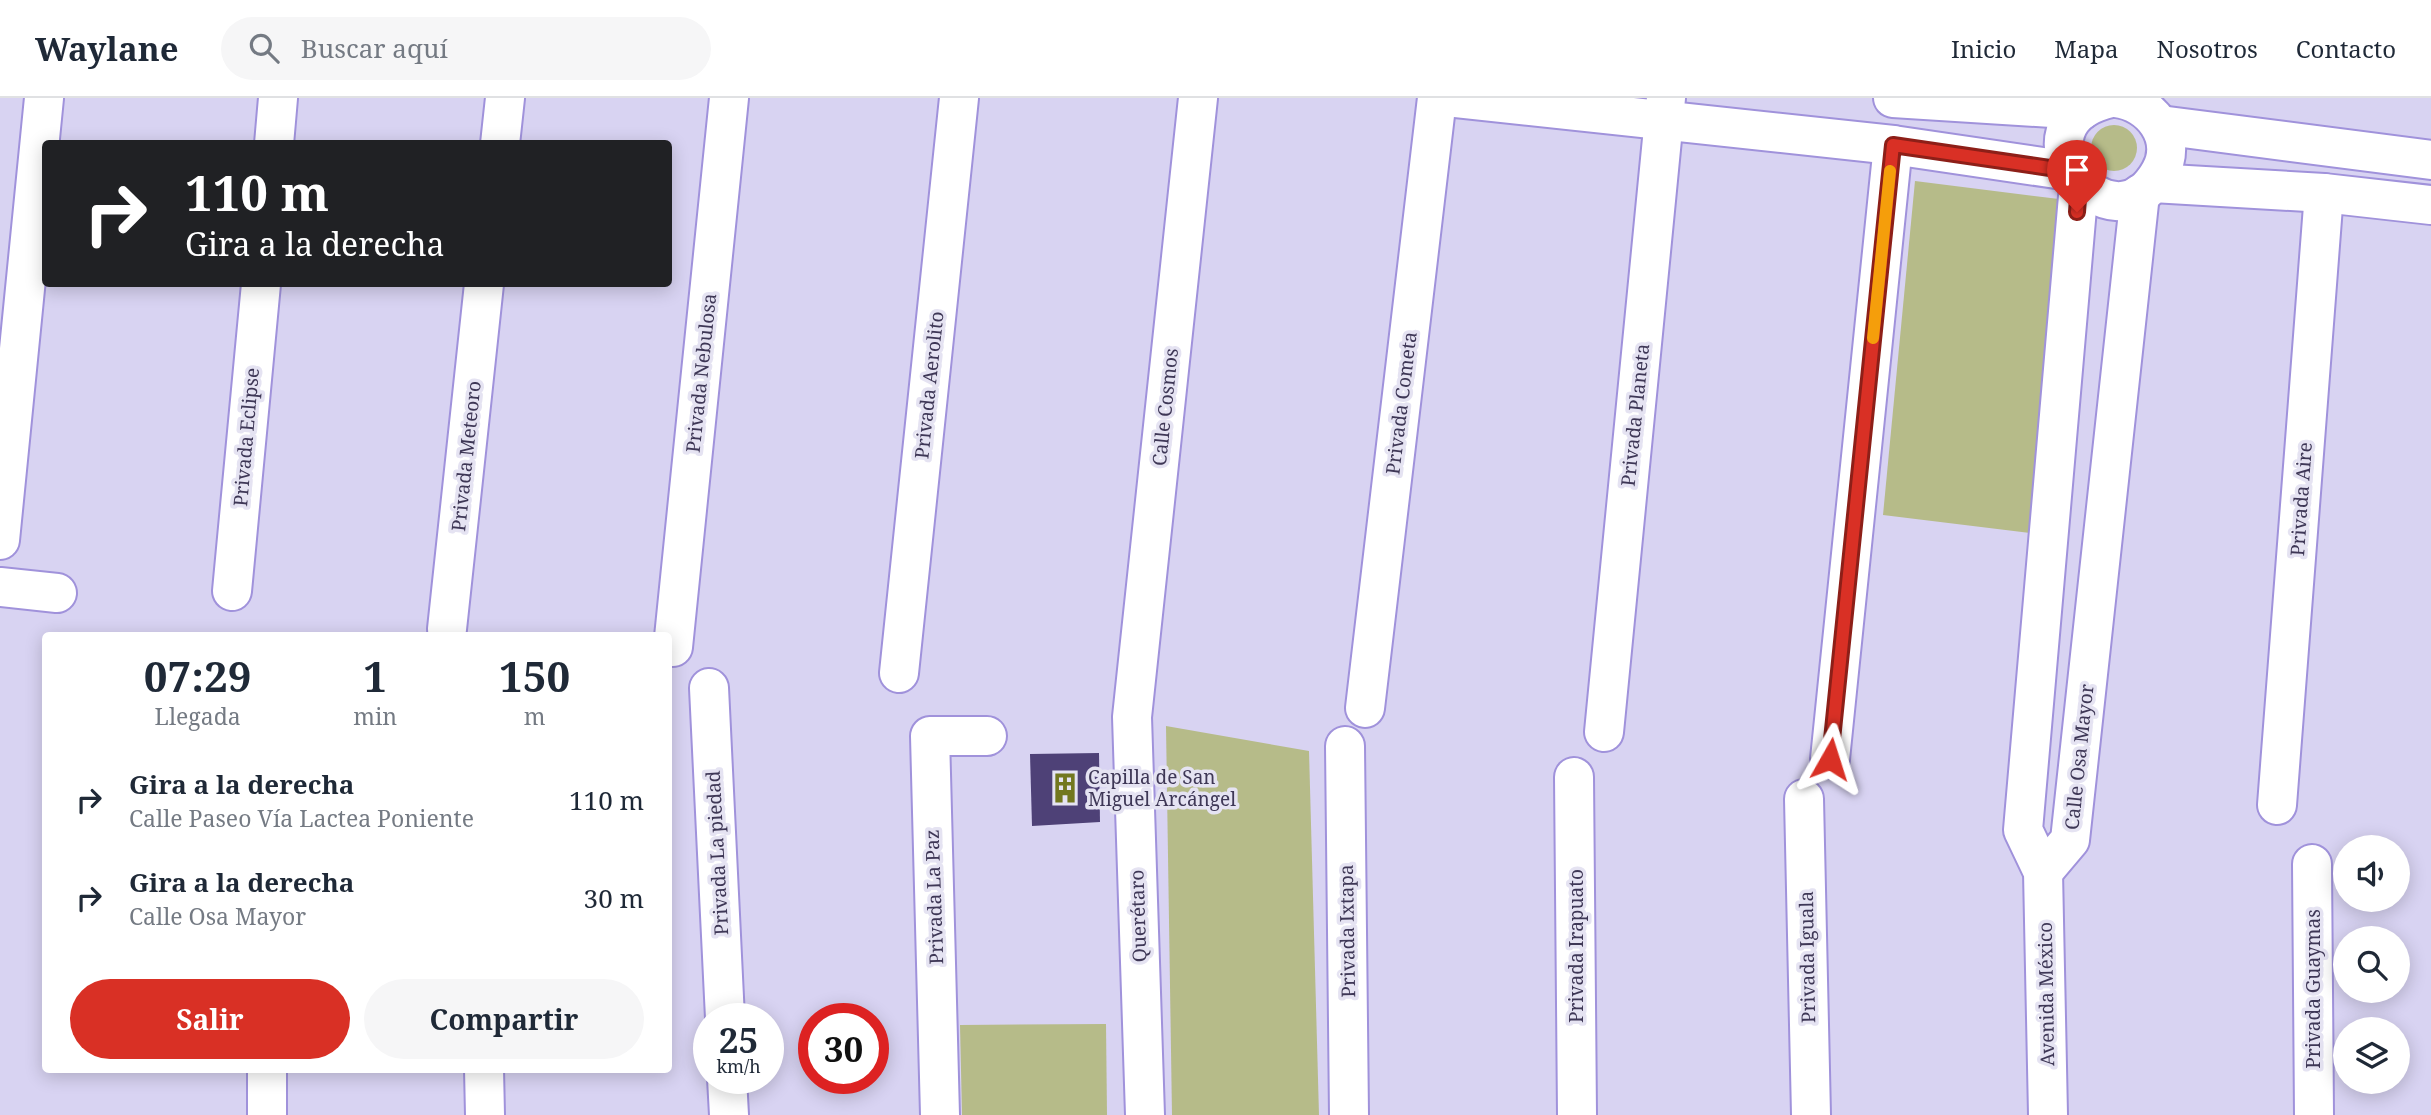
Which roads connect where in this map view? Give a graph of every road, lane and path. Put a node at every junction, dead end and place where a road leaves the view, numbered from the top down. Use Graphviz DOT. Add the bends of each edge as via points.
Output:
graph roads {
  1 [pos="44,98"];
  2 [pos="278,98"];
  3 [pos="505,98"];
  4 [pos="729,98"];
  5 [pos="959,98"];
  6 [pos="1198,98"];
  7 [pos="1437,98"];
  8 [pos="1456,98"];
  9 [pos="1893,98"];
  10 [pos="1899,98"];
  11 [pos="2119,105"];
  12 [pos="1665,109"];
  13 [pos="274,140"];
  14 [pos="500,140"];
  15 [pos="1893,145"];
  16 [pos="2431,160"];
  17 [pos="2074,178"];
  18 [pos="2147,188"];
  19 [pos="2324,193"];
  20 [pos="2431,205"];
  21 [pos="261,287"];
  22 [pos="484,287"];
  23 [pos="0,540"];
  24 [pos="0,587"];
  25 [pos="232,591"];
  26 [pos="57,593"];
  27 [pos="447,629"];
  28 [pos="673,648"];
  29 [pos="900,673"];
  30 [pos="709,688"];
  31 [pos="1365,708"];
  32 [pos="1132,717"];
  33 [pos="1604,732"];
  34 [pos="987,736"];
  35 [pos="1345,747"];
  36 [pos="1830,759"];
  37 [pos="1574,777"];
  38 [pos="1804,799"];
  39 [pos="2277,805"];
  40 [pos="2312,864"];
  41 [pos="2043,872"];
  42 [pos="723,1003"];
  43 [pos="267,1073"];
  44 [pos="484,1073"];
  45 [pos="728,1094"];
  46 [pos="267,1115"];
  47 [pos="485,1115"];
  48 [pos="729,1115"];
  49 [pos="940,1115"];
  50 [pos="1145,1115"];
  51 [pos="1349,1115"];
  52 [pos="1577,1115"];
  53 [pos="1811,1115"];
  54 [pos="2048,1115"];
  55 [pos="2314,1115"];
  1 -- 23 [label="street"];
  2 -- 13 [label="street"];
  3 -- 14 [label="street"];
  4 -- 28 [label="street, Privada Nebulosa"];
  5 -- 29 [label="street, Privada Aerolito"];
  6 -- 32 [label="street, Calle Cosmos"];
  7 -- 31 [label="street, Privada Cometa"];
  8 -- 12 [label="street"];
  9 -- 10 [label="street"];
  10 -- 11 [label="street"];
  11 -- 16 [label="street"];
  11 -- 17 [label="street" via="2072,123 2064,155"];
  11 -- 18 [label="street" via="2166,155"];
  12 -- 15 [label="street"];
  12 -- 33 [label="street, Privada Planeta"];
  15 -- 17 [label="street"];
  15 -- 36 [label="street"];
  17 -- 18 [label="street" via="2108,200"];
  17 -- 41 [label="street" via="2024,830"];
  18 -- 19 [label="street"];
  18 -- 41 [label="street, Calle Osa Mayor" via="2070,839"];
  19 -- 20 [label="street"];
  19 -- 39 [label="street, Privada Aire"];
  21 -- 25 [label="street, Privada Eclipse"];
  22 -- 27 [label="street, Privada Meteoro"];
  24 -- 26 [label="street"];
  30 -- 42 [label="street, Privada La piedad"];
  32 -- 50 [label="street, Querétaro"];
  34 -- 49 [label="street, Privada La Paz" via="930,736"];
  35 -- 51 [label="street, Privada Ixtapa"];
  37 -- 52 [label="street, Privada Irapuato"];
  38 -- 53 [label="street, Privada Iguala"];
  40 -- 55 [label="street, Privada Guaymas"];
  41 -- 54 [label="street, Avenida México"];
  43 -- 46 [label="street"];
  44 -- 47 [label="street"];
  45 -- 48 [label="street"];
}
